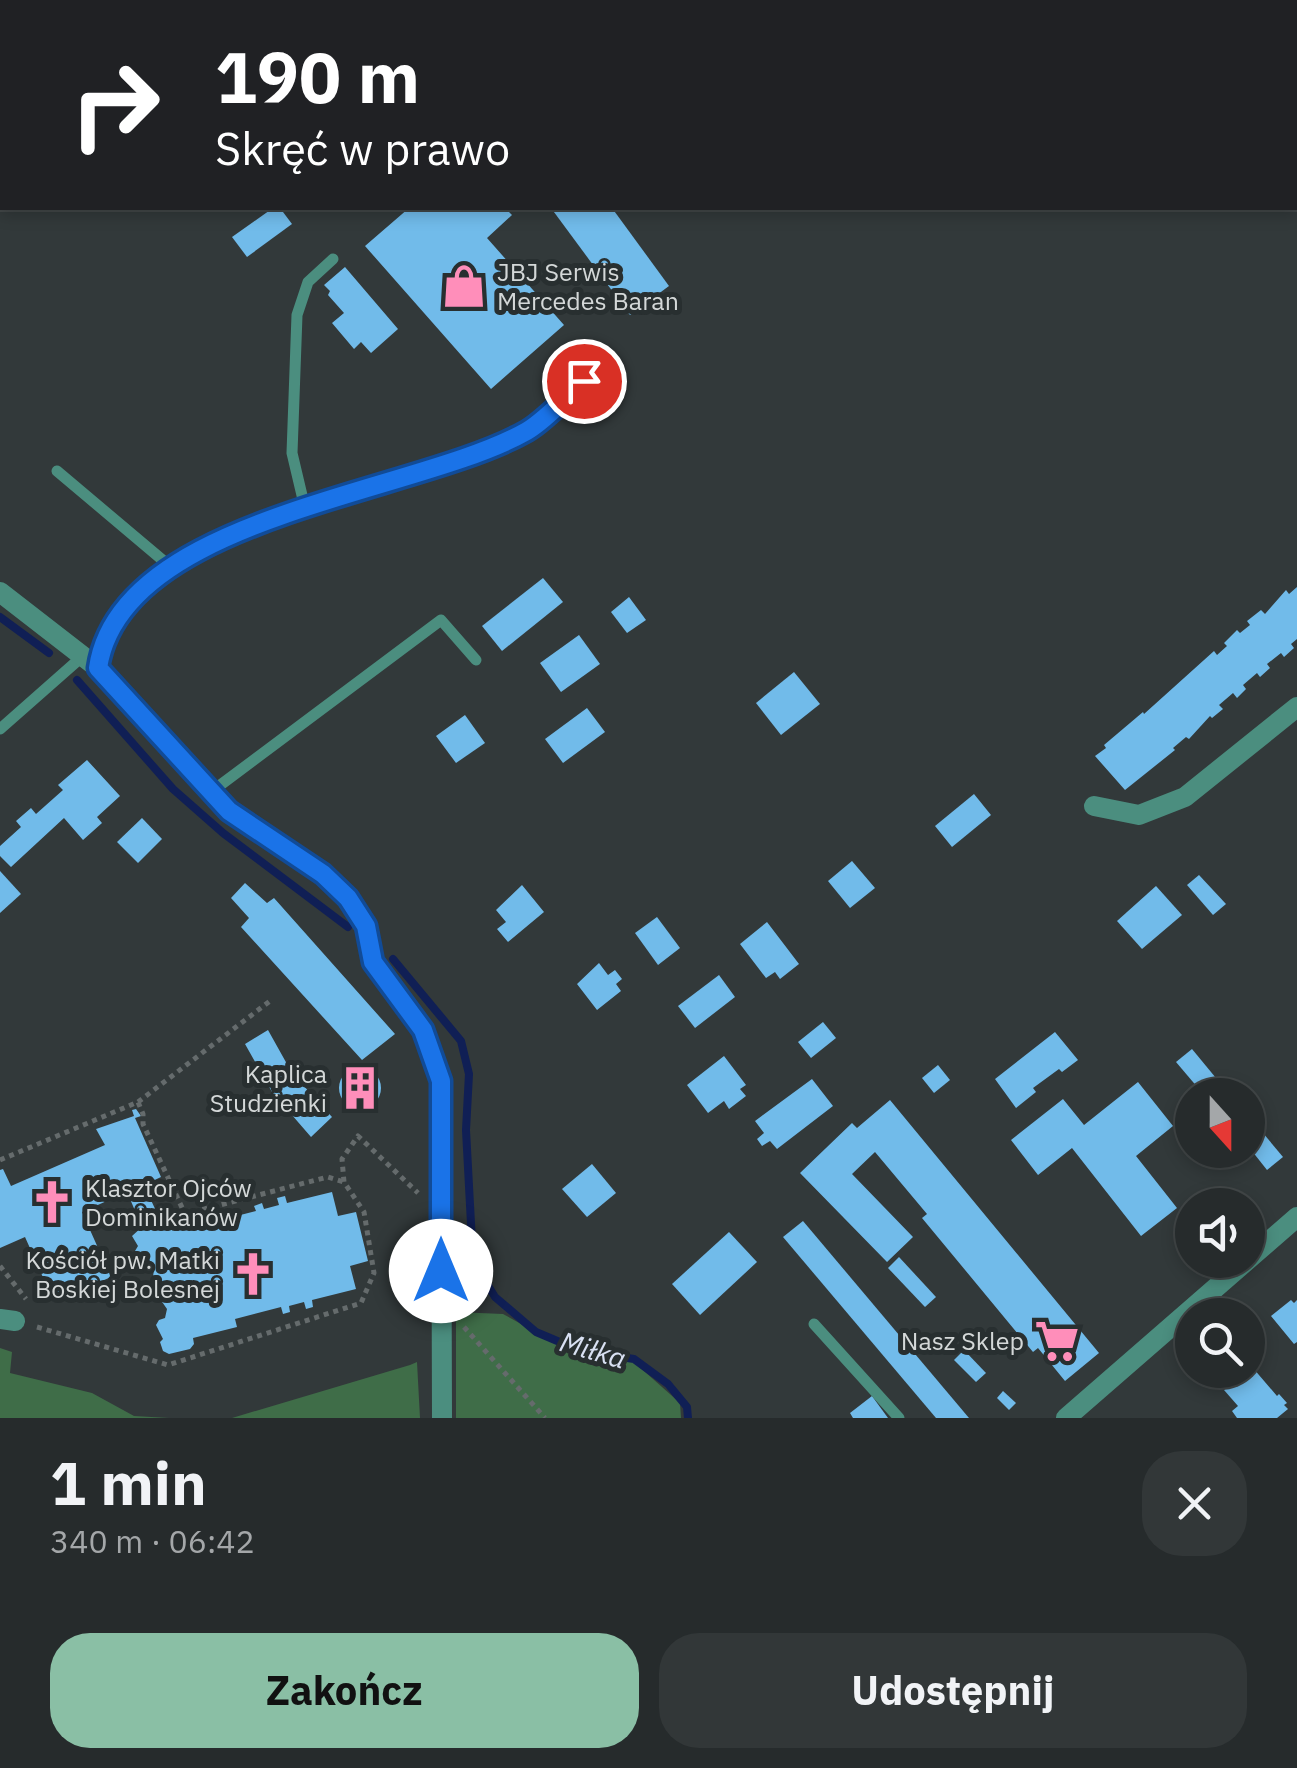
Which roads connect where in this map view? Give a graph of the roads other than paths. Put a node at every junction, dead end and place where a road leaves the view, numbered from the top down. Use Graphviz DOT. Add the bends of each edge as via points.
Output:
graph roads {
  1 [pos="333,259"];
  2 [pos="584,381"];
  3 [pos="57,471"];
  4 [pos="305,508"];
  5 [pos="172,568"];
  6 [pos="0,592"];
  7 [pos="476,660"];
  8 [pos="91,662"];
  9 [pos="1297,707"];
  10 [pos="0,729"];
  11 [pos="212,792"];
  12 [pos="1094,806"];
  13 [pos="1297,1217"];
  14 [pos="814,1324"];
  15 [pos="442,1418"];
  16 [pos="900,1418"];
  17 [pos="1066,1418"];
  1 -- 4 [label="lane" via="308,282 297,315 292,453"];
  2 -- 4 [label="lane" via="528,430"];
  3 -- 5 [label="lane"];
  4 -- 5 [label="lane" via="229,535"];
  5 -- 8 [label="lane" via="128,604"];
  6 -- 8 [label="street"];
  7 -- 11 [label="lane" via="441,620"];
  8 -- 10 [label="lane"];
  8 -- 11 [label="street"];
  9 -- 12 [label="street" via="1184,798 1140,815"];
  11 -- 15 [label="street" via="348,898 366,926 373,962 423,1030 441,1081"];
  13 -- 17 [label="street"];
  14 -- 16 [label="lane"];
}
